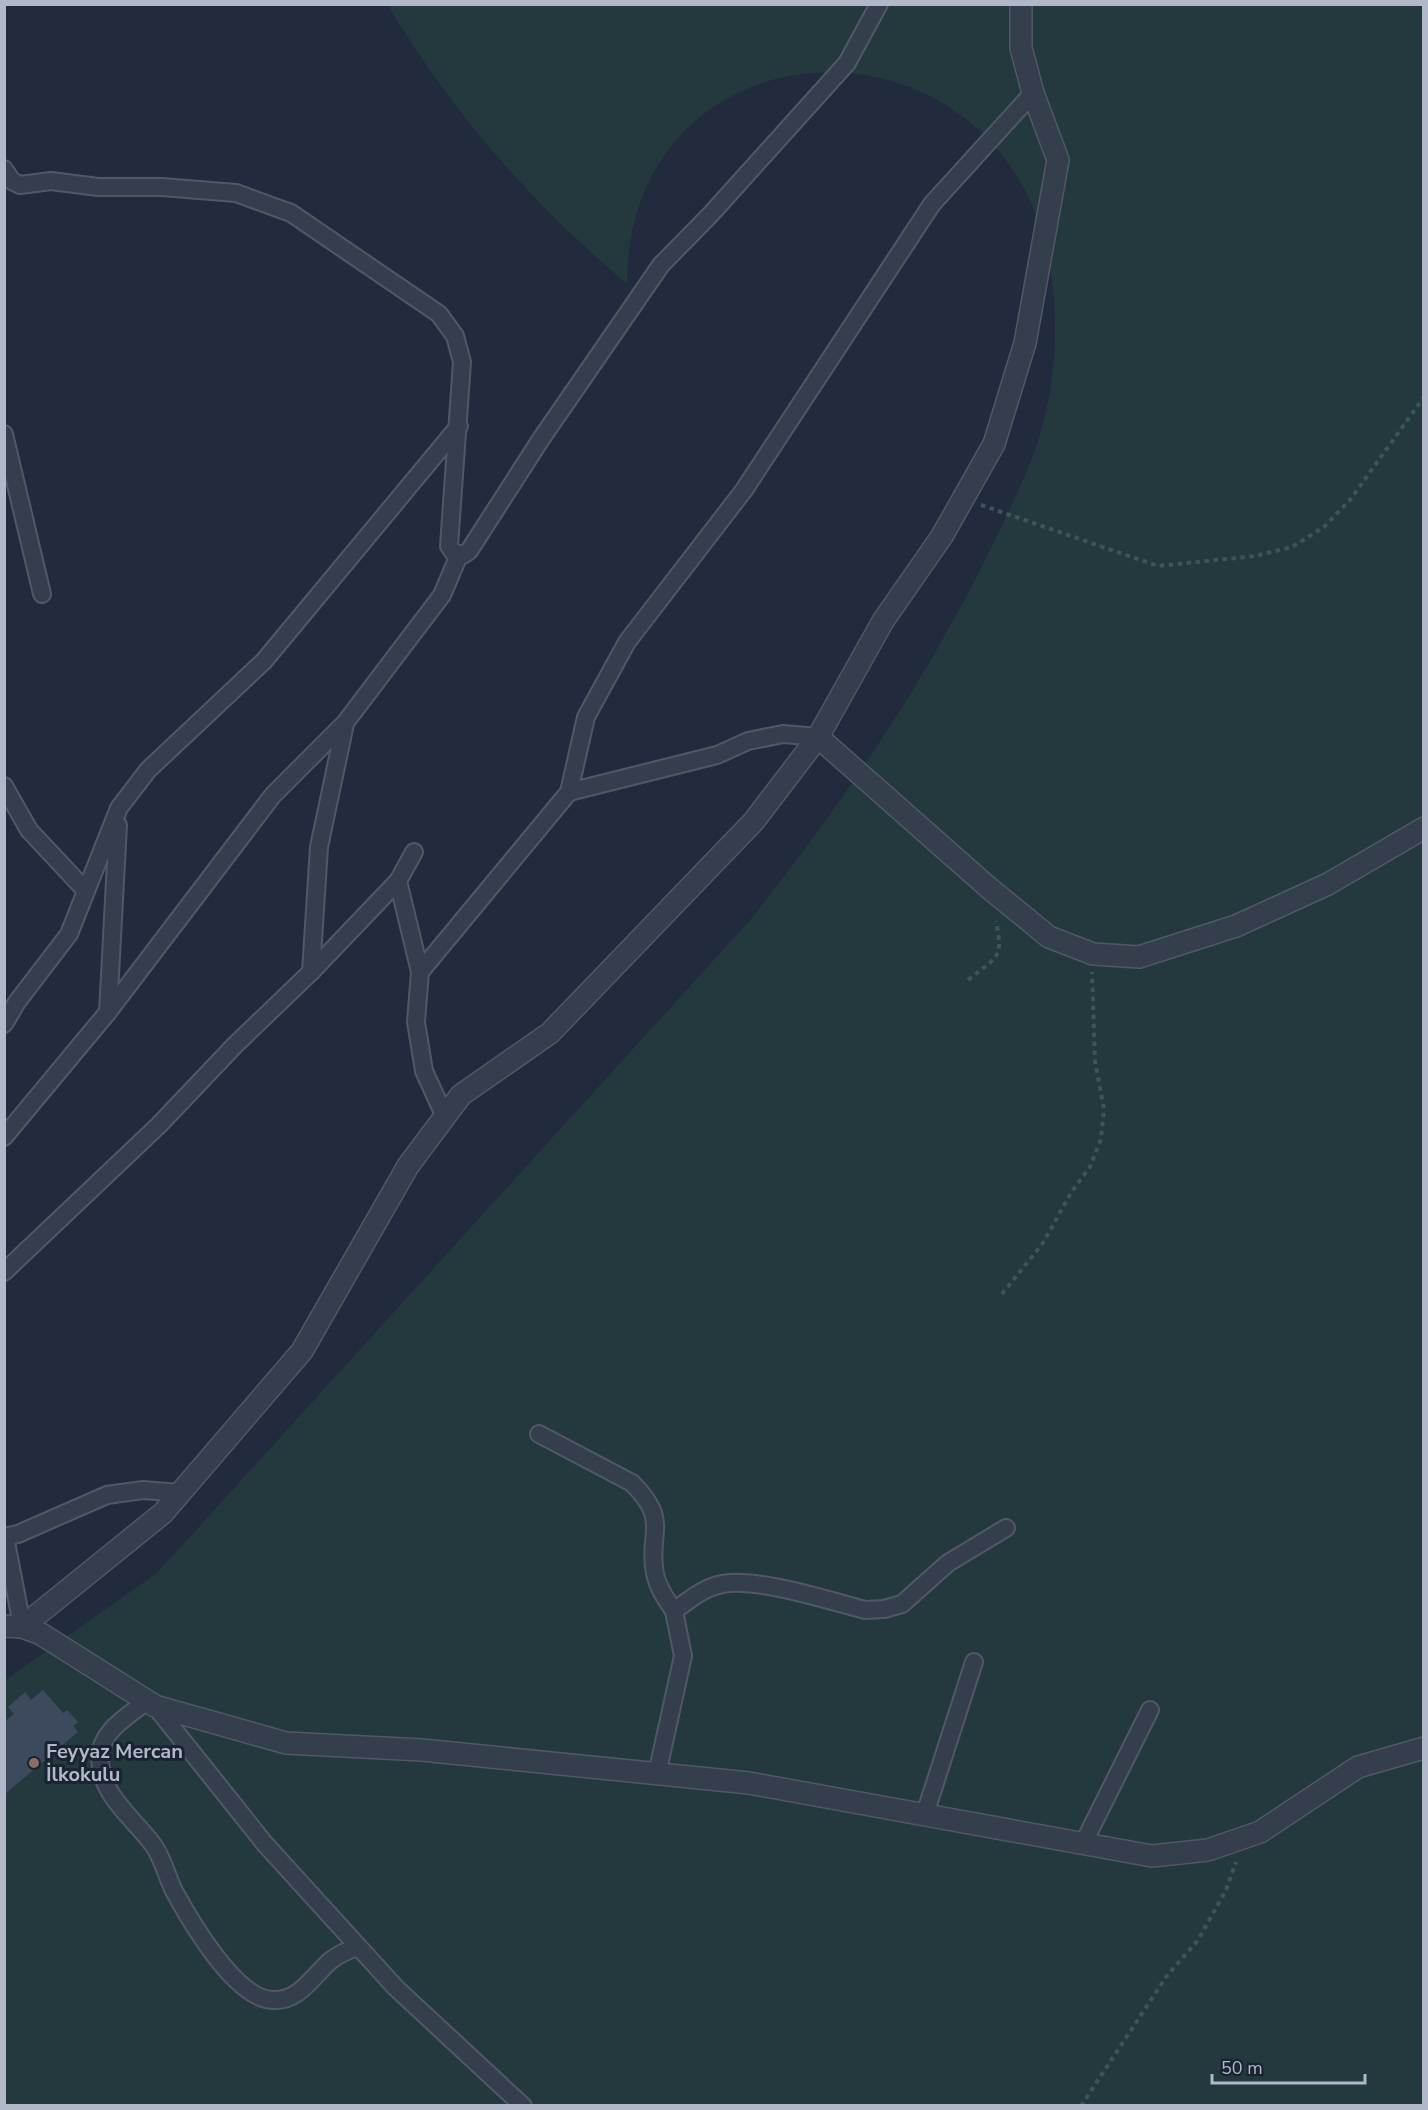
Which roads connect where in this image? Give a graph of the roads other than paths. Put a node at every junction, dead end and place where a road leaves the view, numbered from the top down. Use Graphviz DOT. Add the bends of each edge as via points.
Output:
graph roads {
  1 [pos="879,4"];
  2 [pos="1021,4"];
  3 [pos="1033,93"];
  4 [pos="4,169"];
  5 [pos="459,426"];
  6 [pos="4,434"];
  7 [pos="459,555"];
  8 [pos="42,594"];
  9 [pos="345,723"];
  10 [pos="818,737"];
  11 [pos="4,786"];
  12 [pos="569,792"];
  13 [pos="119,808"];
  14 [pos="1424,828"];
  15 [pos="414,852"];
  16 [pos="398,881"];
  17 [pos="86,891"];
  18 [pos="311,972"];
  19 [pos="420,972"];
  20 [pos="10,1001"];
  21 [pos="108,1012"];
  22 [pos="4,1024"];
  23 [pos="445,1117"];
  24 [pos="4,1137"];
  25 [pos="5,1270"];
  26 [pos="539,1434"];
  27 [pos="180,1493"];
  28 [pos="1006,1528"];
  29 [pos="5,1537"];
  30 [pos="674,1611"];
  31 [pos="16,1626"];
  32 [pos="974,1662"];
  33 [pos="151,1704"];
  34 [pos="1150,1710"];
  35 [pos="1424,1748"];
  36 [pos="657,1774"];
  37 [pos="926,1814"];
  38 [pos="1084,1842"];
  39 [pos="358,1947"];
  40 [pos="523,2106"];
  1 -- 7 [label="street" via="847,63 661,265 469,551"];
  2 -- 3 [label="street" via="1021,48"];
  3 -- 10 [label="street" via="1058,160 1025,343 994,444 942,536 883,621"];
  3 -- 12 [label="street" via="932,204 744,490 627,642 586,717"];
  4 -- 5 [label="street" via="12,182 20,185 51,182 236,193 291,213 439,314 454,336 462,362"];
  5 -- 7 [label="street" via="449,546"];
  5 -- 13 [label="street" via="264,661 148,770"];
  6 -- 8 [label="street"];
  7 -- 9 [label="street" via="442,595"];
  9 -- 18 [label="street" via="319,847"];
  9 -- 21 [label="street" via="273,795"];
  10 -- 12 [label="street" via="783,734 748,741 717,755"];
  10 -- 14 [label="street" via="1049,937 1093,954 1139,957 1236,926 1328,884"];
  10 -- 23 [label="street" via="754,821 558,1025 461,1095"];
  11 -- 17 [label="street" via="29,830"];
  12 -- 19 [label="street"];
  13 -- 17 [label="street"];
  13 -- 21 [label="street"];
  15 -- 16 [label="street"];
  16 -- 18 [label="street"];
  16 -- 19 [label="street"];
  17 -- 20 [label="street" via="69,933"];
  18 -- 25 [label="street" via="159,1125"];
  19 -- 23 [label="street" via="418,1031 424,1071"];
  20 -- 22 [label="street"];
  21 -- 24 [label="street"];
  23 -- 27 [label="street" via="408,1166 302,1351"];
  26 -- 30 [label="street" via="632,1483 644,1495 657,1530 655,1573"];
  27 -- 29 [label="street" via="143,1490 107,1495"];
  27 -- 31 [label="street" via="163,1513"];
  28 -- 30 [label="street" via="948,1563 902,1604 884,1610 865,1610 752,1582 723,1584 698,1593"];
  29 -- 31 [label="street"];
  30 -- 36 [label="street" via="682,1656"];
  31 -- 33 [label="street" via="41,1634"];
  32 -- 37 [label="street"];
  33 -- 36 [label="street" via="286,1743 422,1750"];
  33 -- 39 [label="street" via="265,1844"];
  33 -- 39 [label="street" via="110,1731 100,1758 102,1772 111,1795 155,1847 174,1890 203,1938 238,1983 262,1998 285,1999 314,1980 343,1952"];
  34 -- 38 [label="street"];
  35 -- 38 [label="street" via="1358,1767 1260,1832 1208,1850 1152,1856"];
  36 -- 37 [label="street" via="749,1783"];
  37 -- 38 [label="street"];
  39 -- 40 [label="street" via="396,1988"];
}
